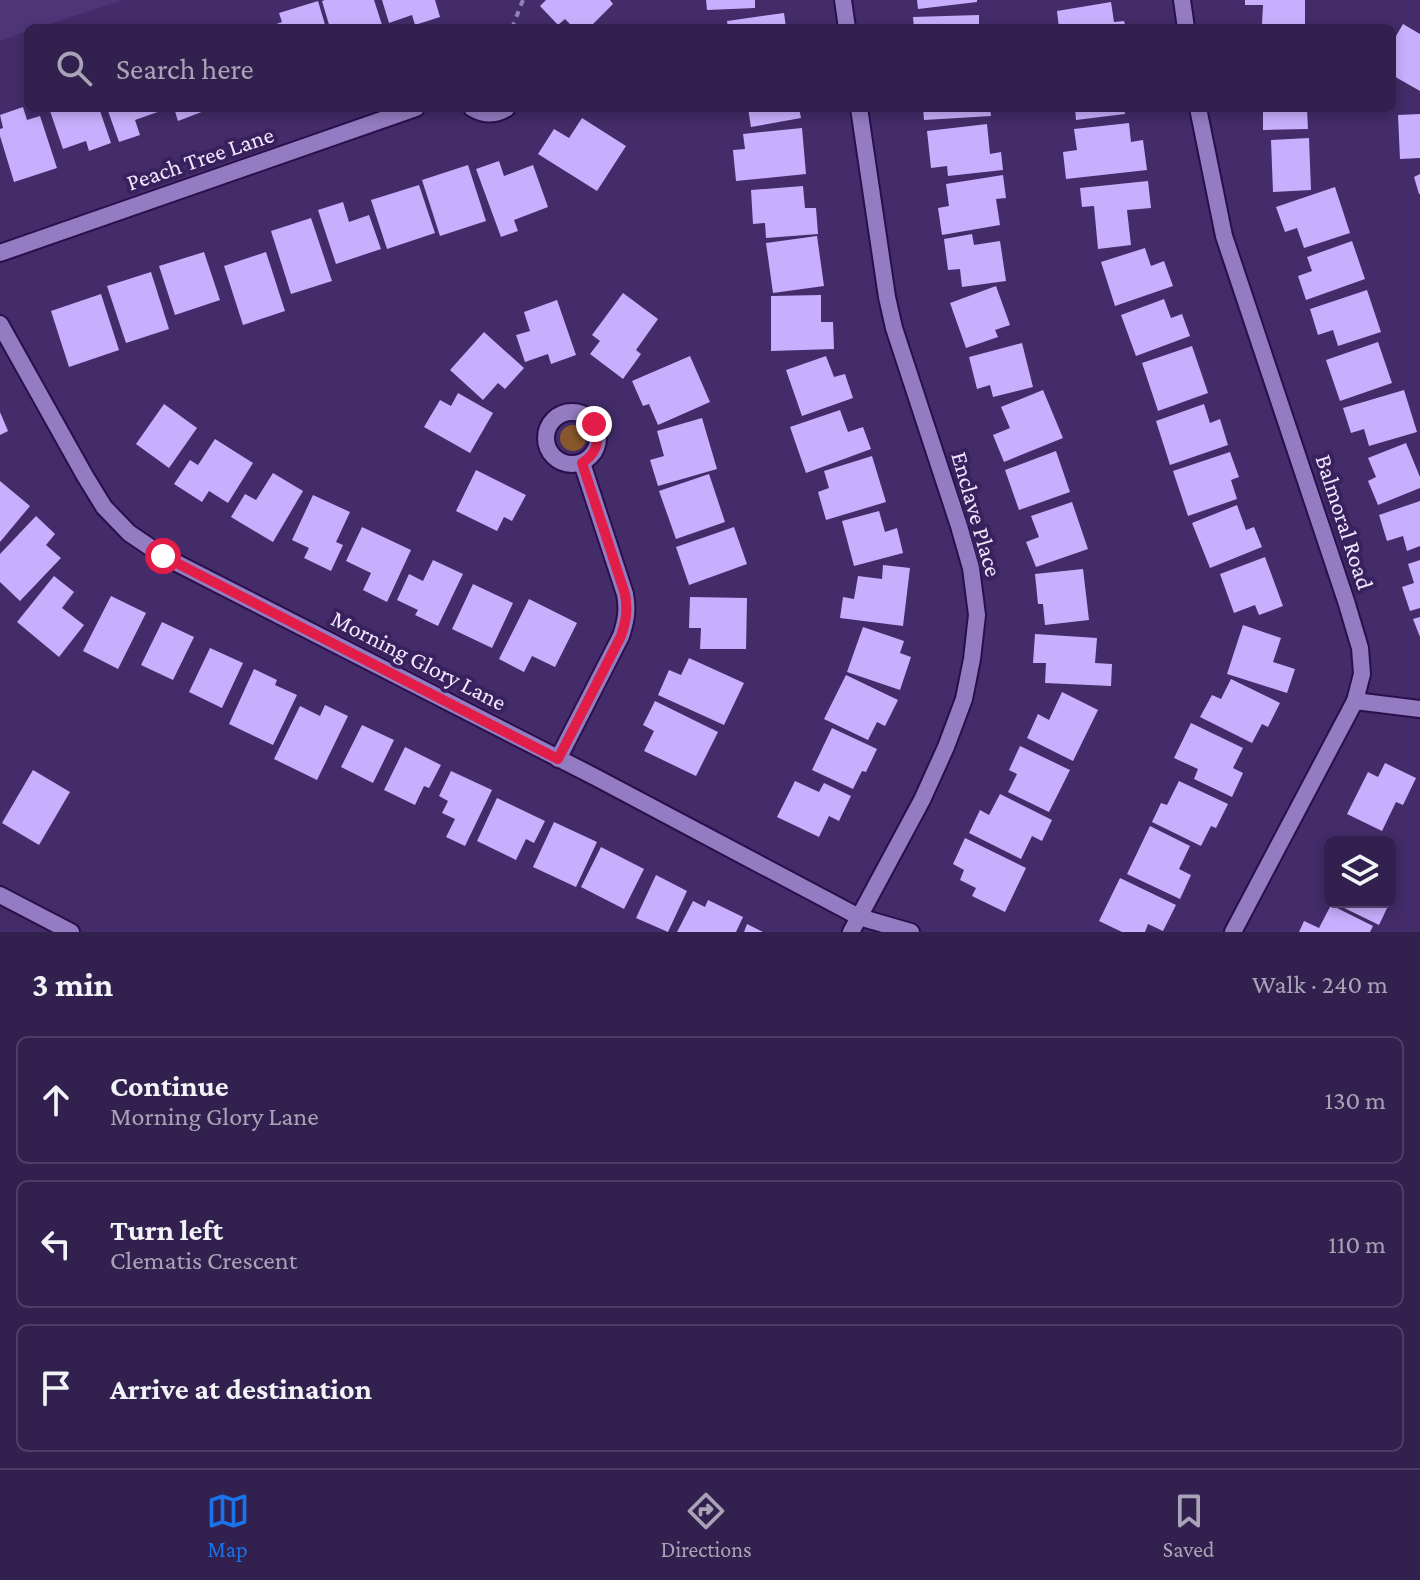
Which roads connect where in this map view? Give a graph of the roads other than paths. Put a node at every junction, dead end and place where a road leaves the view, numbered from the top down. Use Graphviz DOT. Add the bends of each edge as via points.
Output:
graph roads {
  1 [pos="843,0"];
  2 [pos="1182,0"];
  3 [pos="846,24"];
  4 [pos="1185,24"];
  5 [pos="405,112"];
  6 [pos="479,112"];
  7 [pos="500,112"];
  8 [pos="860,112"];
  9 [pos="1199,112"];
  10 [pos="0,253"];
  11 [pos="0,324"];
  12 [pos="582,463"];
  13 [pos="1355,701"];
  14 [pos="1420,709"];
  15 [pos="558,759"];
  16 [pos="0,895"];
  17 [pos="855,925"];
  18 [pos="71,932"];
  19 [pos="911,932"];
  20 [pos="1233,932"];
  1 -- 3 [label="street"];
  2 -- 4 [label="street"];
  5 -- 10 [label="street, Peach Tree Lane"];
  6 -- 7 [label="street"];
  8 -- 17 [label="street, Enclave Place" via="894,328 963,540 977,615 964,699 946,747"];
  9 -- 13 [label="street, Balmoral Road" via="1224,236 1360,648 1362,674"];
  11 -- 15 [label="street, Morning Glory Lane" via="104,507 129,533 163,556"];
  12 -- 15 [label="street" via="625,594 626,622"];
  13 -- 14 [label="street"];
  13 -- 20 [label="street, Balmoral Road"];
  15 -- 17 [label="street, Morning Glory Lane"];
  16 -- 18 [label="street"];
  17 -- 19 [label="street, Morning Glory Lane"];
}
